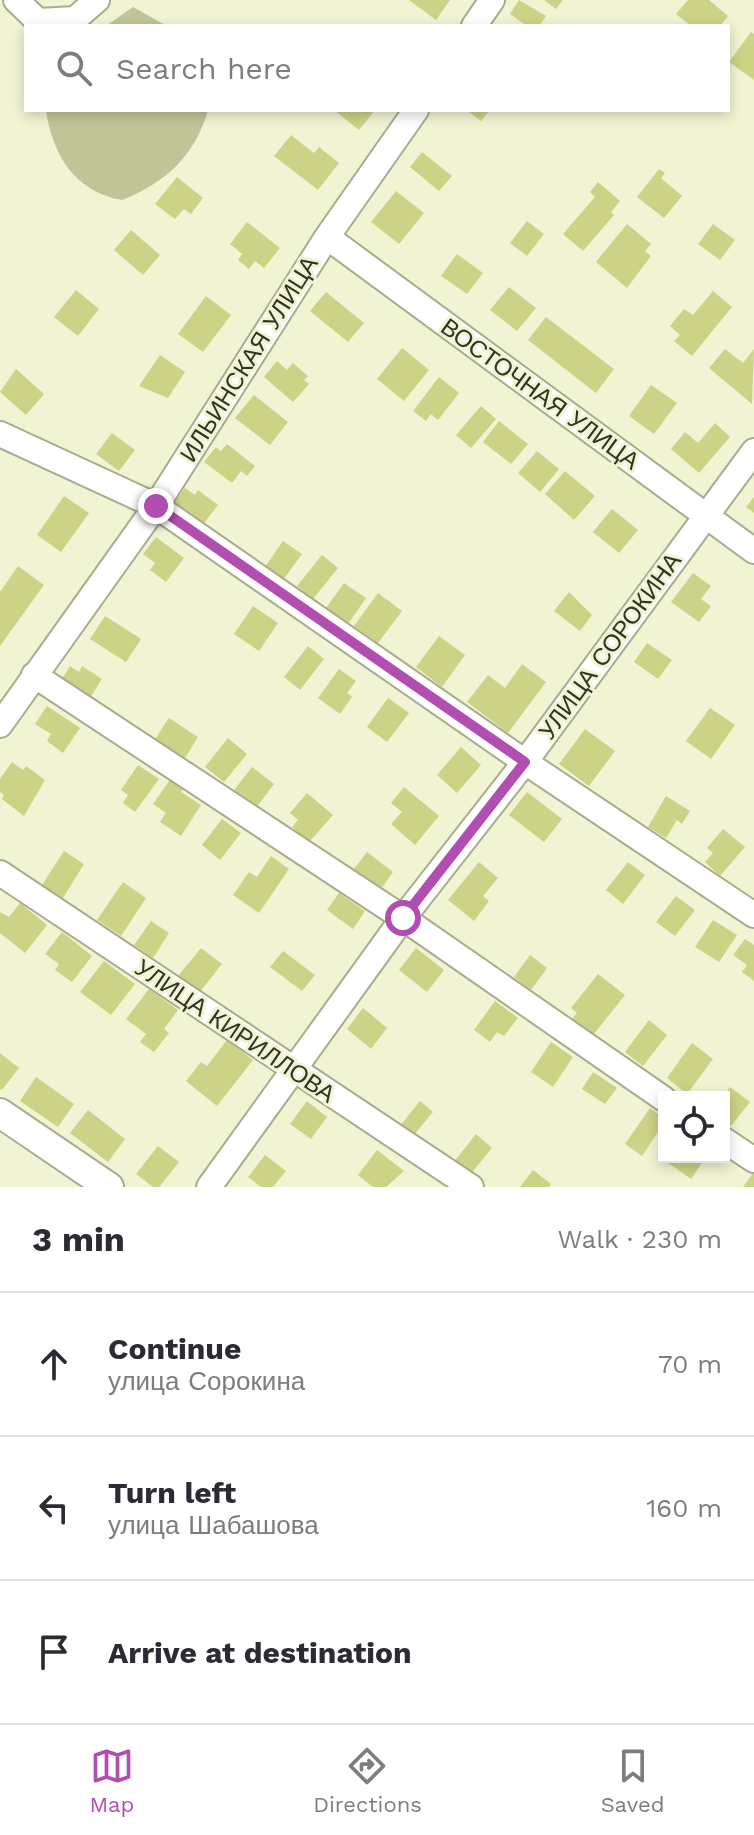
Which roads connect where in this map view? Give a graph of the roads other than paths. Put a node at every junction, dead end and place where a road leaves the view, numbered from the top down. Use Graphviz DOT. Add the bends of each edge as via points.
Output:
graph roads {
  1 [pos="16,0"];
  2 [pos="97,0"];
  3 [pos="492,0"];
  4 [pos="475,24"];
  5 [pos="415,112"];
  6 [pos="327,237"];
  7 [pos="0,434"];
  8 [pos="754,451"];
  9 [pos="156,506"];
  10 [pos="705,516"];
  11 [pos="754,551"];
  12 [pos="34,675"];
  13 [pos="0,725"];
  14 [pos="525,762"];
  15 [pos="0,873"];
  16 [pos="754,915"];
  17 [pos="403,918"];
  18 [pos="291,1070"];
  19 [pos="658,1095"];
  20 [pos="0,1113"];
  21 [pos="730,1144"];
  22 [pos="754,1160"];
  23 [pos="109,1187"];
  24 [pos="209,1187"];
  25 [pos="471,1187"];
  1 -- 2 [label="street" via="38,21 75,19"];
  3 -- 4 [label="street"];
  5 -- 6 [label="street, ИЛЬИНСКАЯ УЛИЦА"];
  6 -- 9 [label="street, ИЛЬИНСКАЯ УЛИЦА"];
  6 -- 10 [label="street, ВОСТОЧНАЯ УЛИЦА"];
  7 -- 9 [label="street"];
  8 -- 10 [label="street, УЛИЦА СОРОКИНА"];
  9 -- 12 [label="street, ИЛЬИНСКАЯ УЛИЦА"];
  9 -- 14 [label="street"];
  10 -- 11 [label="street, ВОСТОЧНАЯ УЛИЦА"];
  10 -- 14 [label="street, УЛИЦА СОРОКИНА"];
  12 -- 13 [label="street, ИЛЬИНСКАЯ УЛИЦА"];
  12 -- 17 [label="street"];
  14 -- 16 [label="street"];
  14 -- 17 [label="street, УЛИЦА СОРОКИНА"];
  15 -- 18 [label="street, УЛИЦА КИРИЛЛОВА"];
  17 -- 18 [label="street, УЛИЦА СОРОКИНА"];
  17 -- 19 [label="street"];
  18 -- 24 [label="street, УЛИЦА СОРОКИНА"];
  18 -- 25 [label="street, УЛИЦА КИРИЛЛОВА"];
  20 -- 23 [label="street"];
  21 -- 22 [label="street"];
}
